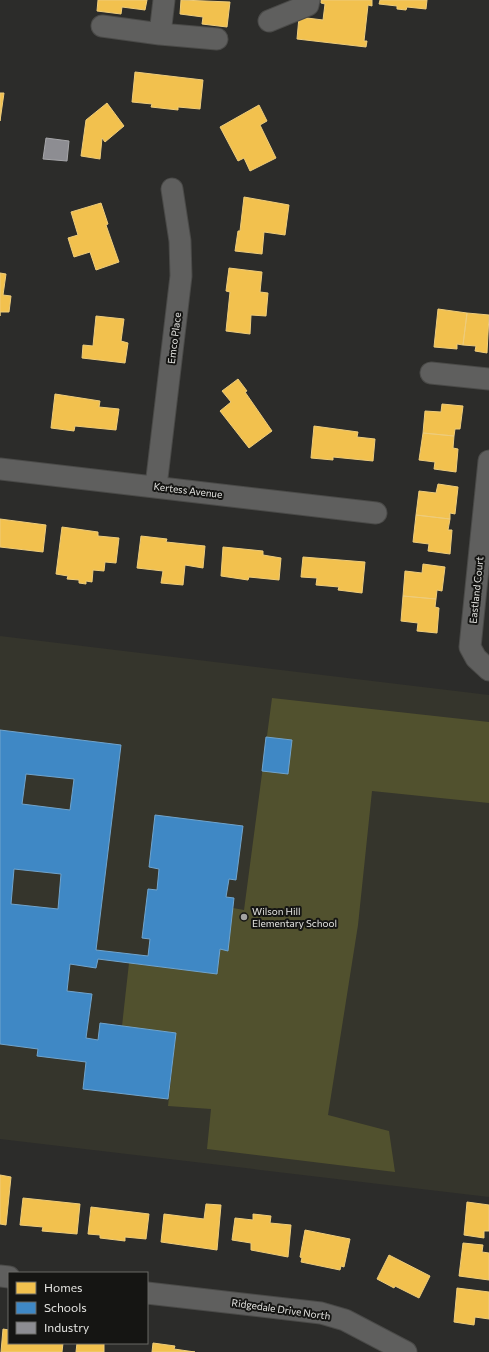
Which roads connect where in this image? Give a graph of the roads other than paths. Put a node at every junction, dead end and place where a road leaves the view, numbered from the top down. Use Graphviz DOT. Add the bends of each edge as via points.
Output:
graph roads {
  1 [pos="164,0"];
  2 [pos="309,0"];
  3 [pos="269,21"];
  4 [pos="102,26"];
  5 [pos="160,34"];
  6 [pos="217,39"];
  7 [pos="172,189"];
  8 [pos="431,373"];
  9 [pos="489,379"];
  10 [pos="489,461"];
  11 [pos="0,469"];
  12 [pos="156,486"];
  13 [pos="376,513"];
  14 [pos="489,670"];
  15 [pos="148,1292"];
  16 [pos="406,1352"];
  1 -- 5 [label="street"];
  2 -- 3 [label="street" via="308,6"];
  4 -- 5 [label="street"];
  5 -- 6 [label="street"];
  7 -- 12 [label="street, Emco Place" via="180,241 181,276"];
  8 -- 9 [label="street"];
  10 -- 14 [label="street, Eastland Court" via="470,647 476,658"];
  11 -- 12 [label="street, Kertess Avenue"];
  12 -- 13 [label="street, Kertess Avenue"];
  15 -- 16 [label="street, Ridgedale Drive North" via="321,1313 346,1320"];
}
